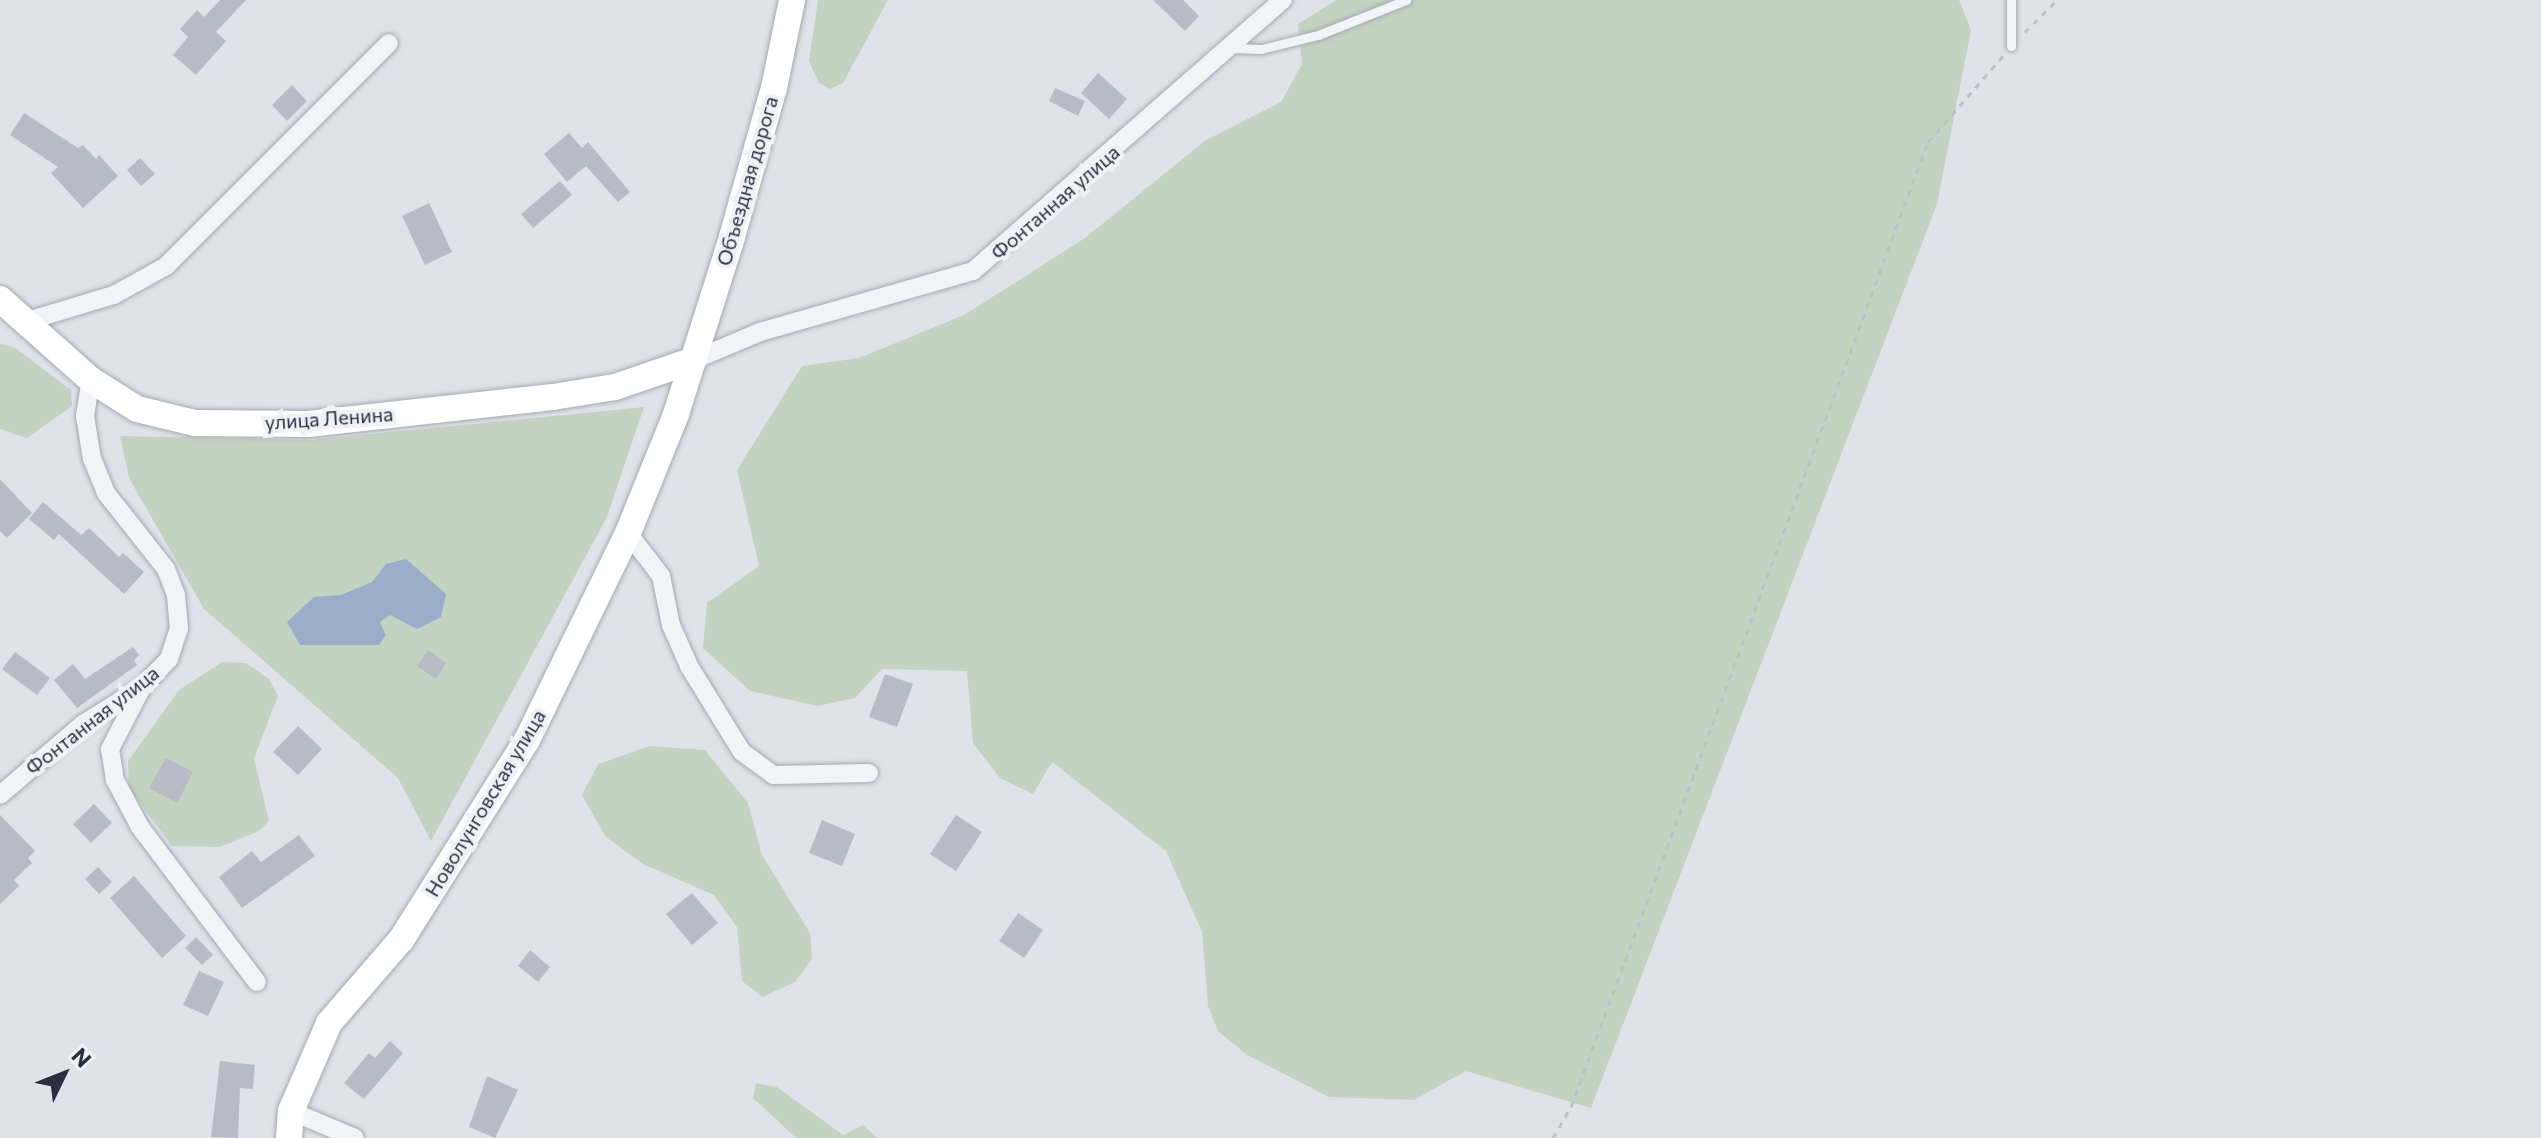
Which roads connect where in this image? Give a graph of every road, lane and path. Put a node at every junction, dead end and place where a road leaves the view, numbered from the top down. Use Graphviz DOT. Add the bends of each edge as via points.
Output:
graph roads {
  1 [pos="792,0"];
  2 [pos="1283,0"];
  3 [pos="1406,0"];
  4 [pos="2011,0"];
  5 [pos="2057,0"];
  6 [pos="389,43"];
  7 [pos="2011,46"];
  8 [pos="1229,48"];
  9 [pos="0,299"];
  10 [pos="24,322"];
  11 [pos="694,360"];
  12 [pos="91,380"];
  13 [pos="628,533"];
  14 [pos="142,687"];
  15 [pos="94,716"];
  16 [pos="110,749"];
  17 [pos="869,773"];
  18 [pos="0,795"];
  19 [pos="257,982"];
  20 [pos="291,1111"];
  21 [pos="289,1138"];
  22 [pos="355,1138"];
  23 [pos="1553,1138"];
  1 -- 11 [label="street, Объездная дорога" via="774,88"];
  2 -- 8 [label="street, Фонтанная улица"];
  3 -- 8 [label="lane" via="1318,35 1261,49"];
  4 -- 7 [label="lane"];
  5 -- 7 [label="path"];
  6 -- 10 [label="street" via="166,266 114,295"];
  7 -- 23 [label="path" via="1928,142 1576,1092"];
  8 -- 11 [label="street, Фонтанная улица" via="973,271 760,332"];
  9 -- 10 [label="street, улица Ленина"];
  10 -- 12 [label="street, улица Ленина"];
  11 -- 12 [label="street, улица Ленина" via="600,389 308,424 195,423 137,409"];
  11 -- 13 [label="street, Новолунговская улица"];
  12 -- 14 [label="street, Фонтанная улица" via="85,416 92,459 106,493 166,569 180,611 169,659"];
  13 -- 17 [label="street" via="661,576 671,625 689,666 742,752 774,775"];
  13 -- 20 [label="street, Новолунговская улица" via="527,740 401,940 329,1023"];
  14 -- 15 [label="street, Фонтанная улица"];
  14 -- 16 [label="street"];
  15 -- 16 [label="street"];
  15 -- 18 [label="street, Фонтанная улица"];
  16 -- 19 [label="street" via="115,780 140,827"];
  20 -- 21 [label="street, Новолунговская улица"];
  20 -- 22 [label="street"];
}
